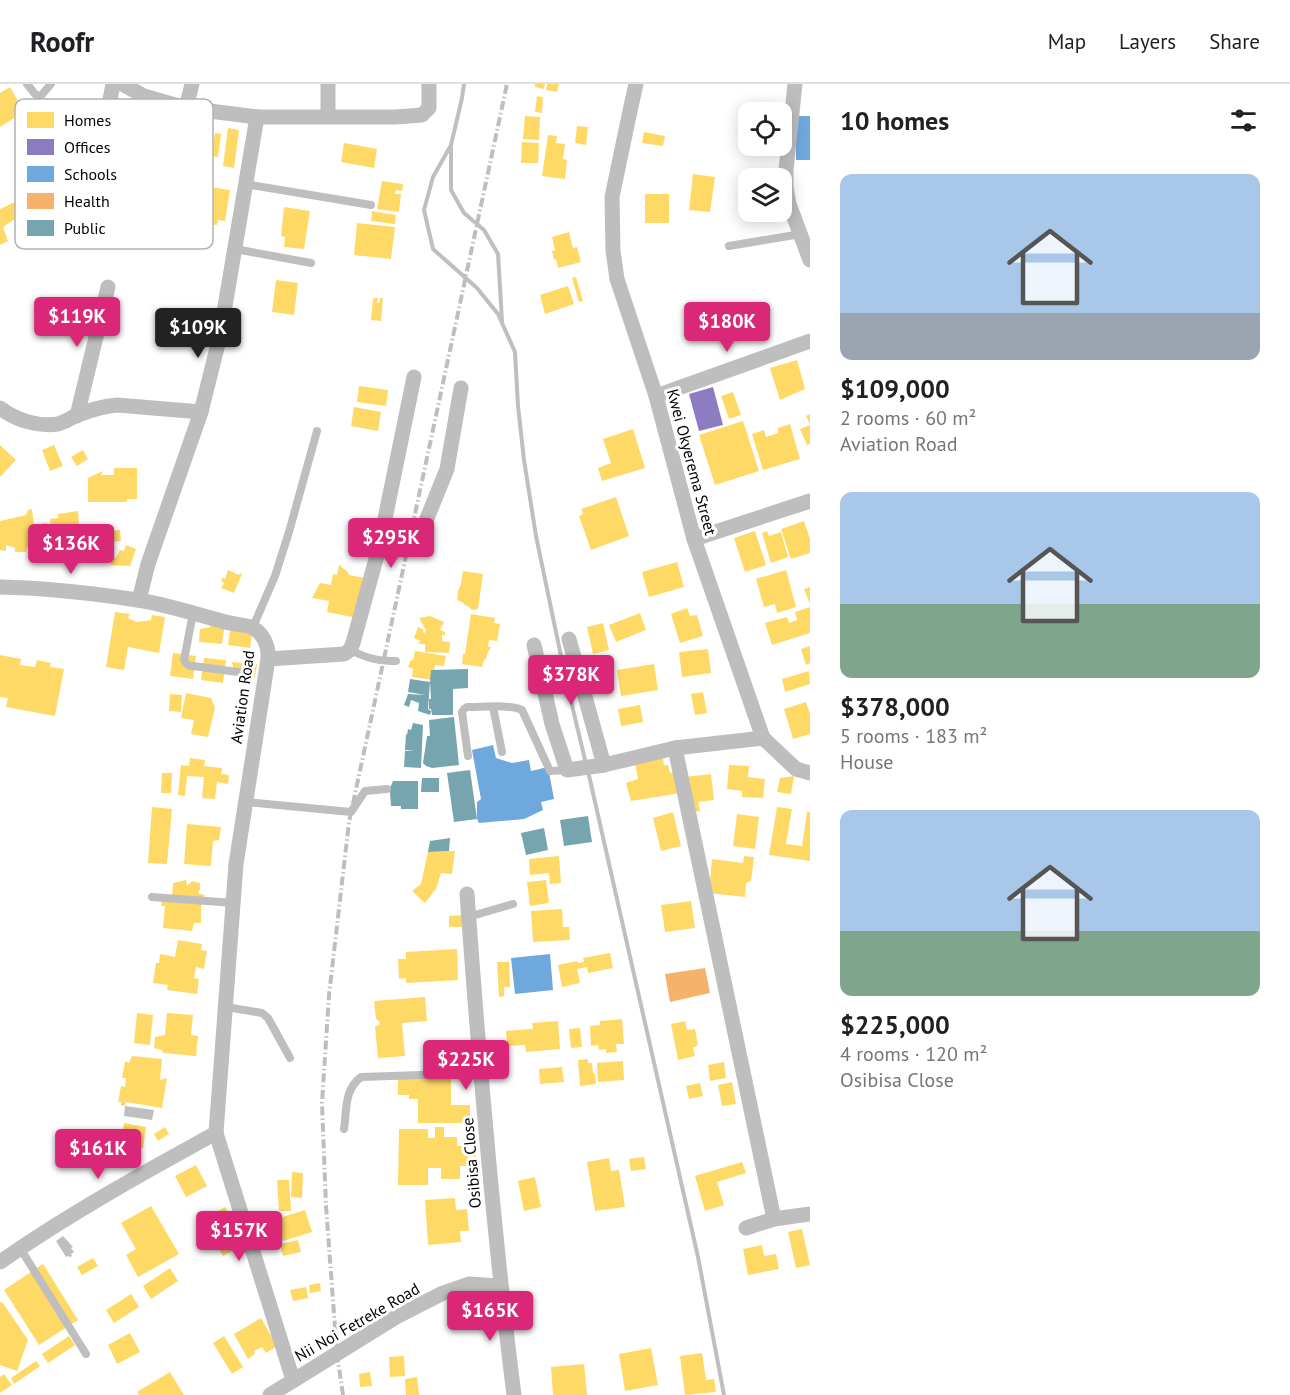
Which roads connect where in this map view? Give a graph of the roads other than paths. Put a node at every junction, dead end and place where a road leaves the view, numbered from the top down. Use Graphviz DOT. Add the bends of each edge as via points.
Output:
graph roads {
  1 [pos="27,84"];
  2 [pos="51,84"];
  3 [pos="113,84"];
  4 [pos="122,84"];
  5 [pos="192,84"];
  6 [pos="328,84"];
  7 [pos="429,84"];
  8 [pos="636,84"];
  9 [pos="795,84"];
  10 [pos="110,99"];
  11 [pos="154,99"];
  12 [pos="188,99"];
  13 [pos="213,111"];
  14 [pos="328,116"];
  15 [pos="257,117"];
  16 [pos="245,184"];
  17 [pos="371,205"];
  18 [pos="801,234"];
  19 [pos="729,246"];
  20 [pos="235,249"];
  21 [pos="810,260"];
  22 [pos="311,263"];
  23 [pos="108,287"];
  24 [pos="810,341"];
  25 [pos="414,377"];
  26 [pos="461,388"];
  27 [pos="656,396"];
  28 [pos="0,408"];
  29 [pos="201,412"];
  30 [pos="77,416"];
  31 [pos="317,431"];
  32 [pos="810,501"];
  33 [pos="383,530"];
  34 [pos="694,539"];
  35 [pos="0,587"];
  36 [pos="139,600"];
  37 [pos="192,613"];
  38 [pos="253,627"];
  39 [pos="569,639"];
  40 [pos="534,645"];
  41 [pos="350,650"];
  42 [pos="268,659"];
  43 [pos="396,661"];
  44 [pos="245,673"];
  45 [pos="493,707"];
  46 [pos="763,738"];
  47 [pos="675,748"];
  48 [pos="502,752"];
  49 [pos="468,756"];
  50 [pos="597,766"];
  51 [pos="571,770"];
  52 [pos="810,773"];
  53 [pos="387,789"];
  54 [pos="245,802"];
  55 [pos="467,894"];
  56 [pos="152,897"];
  57 [pos="234,903"];
  58 [pos="513,904"];
  59 [pos="468,917"];
  60 [pos="226,1007"];
  61 [pos="290,1058"];
  62 [pos="481,1073"];
  63 [pos="344,1129"];
  64 [pos="216,1133"];
  65 [pos="810,1214"];
  66 [pos="774,1219"];
  67 [pos="746,1228"];
  68 [pos="20,1248"];
  69 [pos="0,1262"];
  70 [pos="500,1286"];
  71 [pos="86,1354"];
  72 [pos="293,1380"];
  73 [pos="275,1394"];
  74 [pos="514,1395"];
  1 -- 2 [label="lane" via="40,96"];
  3 -- 10 [label="street"];
  4 -- 11 [label="street"];
  5 -- 12 [label="street"];
  6 -- 14 [label="street"];
  7 -- 14 [label="street" via="429,108 422,115"];
  8 -- 27 [label="street, Kwei Okyerema Street" via="612,197 613,251 617,279"];
  9 -- 18 [label="street" via="786,187"];
  13 -- 15 [label="street"];
  14 -- 15 [label="street"];
  15 -- 16 [label="street"];
  16 -- 17 [label="lane"];
  16 -- 20 [label="street"];
  18 -- 19 [label="lane"];
  18 -- 21 [label="street"];
  20 -- 22 [label="lane"];
  20 -- 29 [label="street" via="220,336"];
  23 -- 30 [label="street"];
  24 -- 27 [label="street"];
  25 -- 33 [label="street"];
  26 -- 33 [label="street" via="447,469 424,526 410,534"];
  27 -- 34 [label="street, Kwei Okyerema Street"];
  28 -- 30 [label="street" via="10,415 43,424"];
  29 -- 30 [label="street" via="117,405"];
  29 -- 36 [label="street"];
  31 -- 38 [label="lane" via="275,576"];
  32 -- 34 [label="street"];
  33 -- 41 [label="street"];
  34 -- 46 [label="street, Kwei Okyerema Street"];
  35 -- 36 [label="street, Aviation Road"];
  36 -- 37 [label="street, Aviation Road"];
  37 -- 38 [label="street, Aviation Road"];
  37 -- 44 [label="lane" via="184,660 187,665"];
  38 -- 42 [label="street, Aviation Road" via="269,647"];
  39 -- 50 [label="street"];
  40 -- 51 [label="street" via="552,724"];
  41 -- 42 [label="street" via="344,654"];
  41 -- 43 [label="lane" via="382,662"];
  42 -- 54 [label="street, Aviation Road"];
  45 -- 48 [label="lane"];
  45 -- 49 [label="lane" via="467,707 462,712"];
  45 -- 51 [label="lane" via="522,710 550,771"];
  46 -- 47 [label="street"];
  46 -- 52 [label="street" via="796,769"];
  47 -- 50 [label="street"];
  47 -- 66 [label="street"];
  50 -- 51 [label="street"];
  53 -- 54 [label="lane" via="365,791 351,812"];
  54 -- 57 [label="street, Aviation Road"];
  55 -- 59 [label="street, Osibisa Close"];
  56 -- 57 [label="lane"];
  57 -- 60 [label="street, Aviation Road"];
  58 -- 59 [label="lane"];
  59 -- 62 [label="street, Osibisa Close"];
  60 -- 61 [label="lane" via="262,1013"];
  60 -- 64 [label="street, Aviation Road"];
  62 -- 63 [label="lane" via="361,1077 349,1090"];
  62 -- 70 [label="street, Osibisa Close"];
  64 -- 68 [label="street"];
  64 -- 72 [label="street, Aviation Road"];
  65 -- 66 [label="street"];
  66 -- 67 [label="street"];
  68 -- 69 [label="street"];
  68 -- 71 [label="lane"];
  70 -- 72 [label="street, Nii Noi Fetreke Road" via="469,1284 443,1293"];
  70 -- 74 [label="street, Osibisa Close"];
  72 -- 73 [label="street, Nii Noi Fetreke Road"];
}
